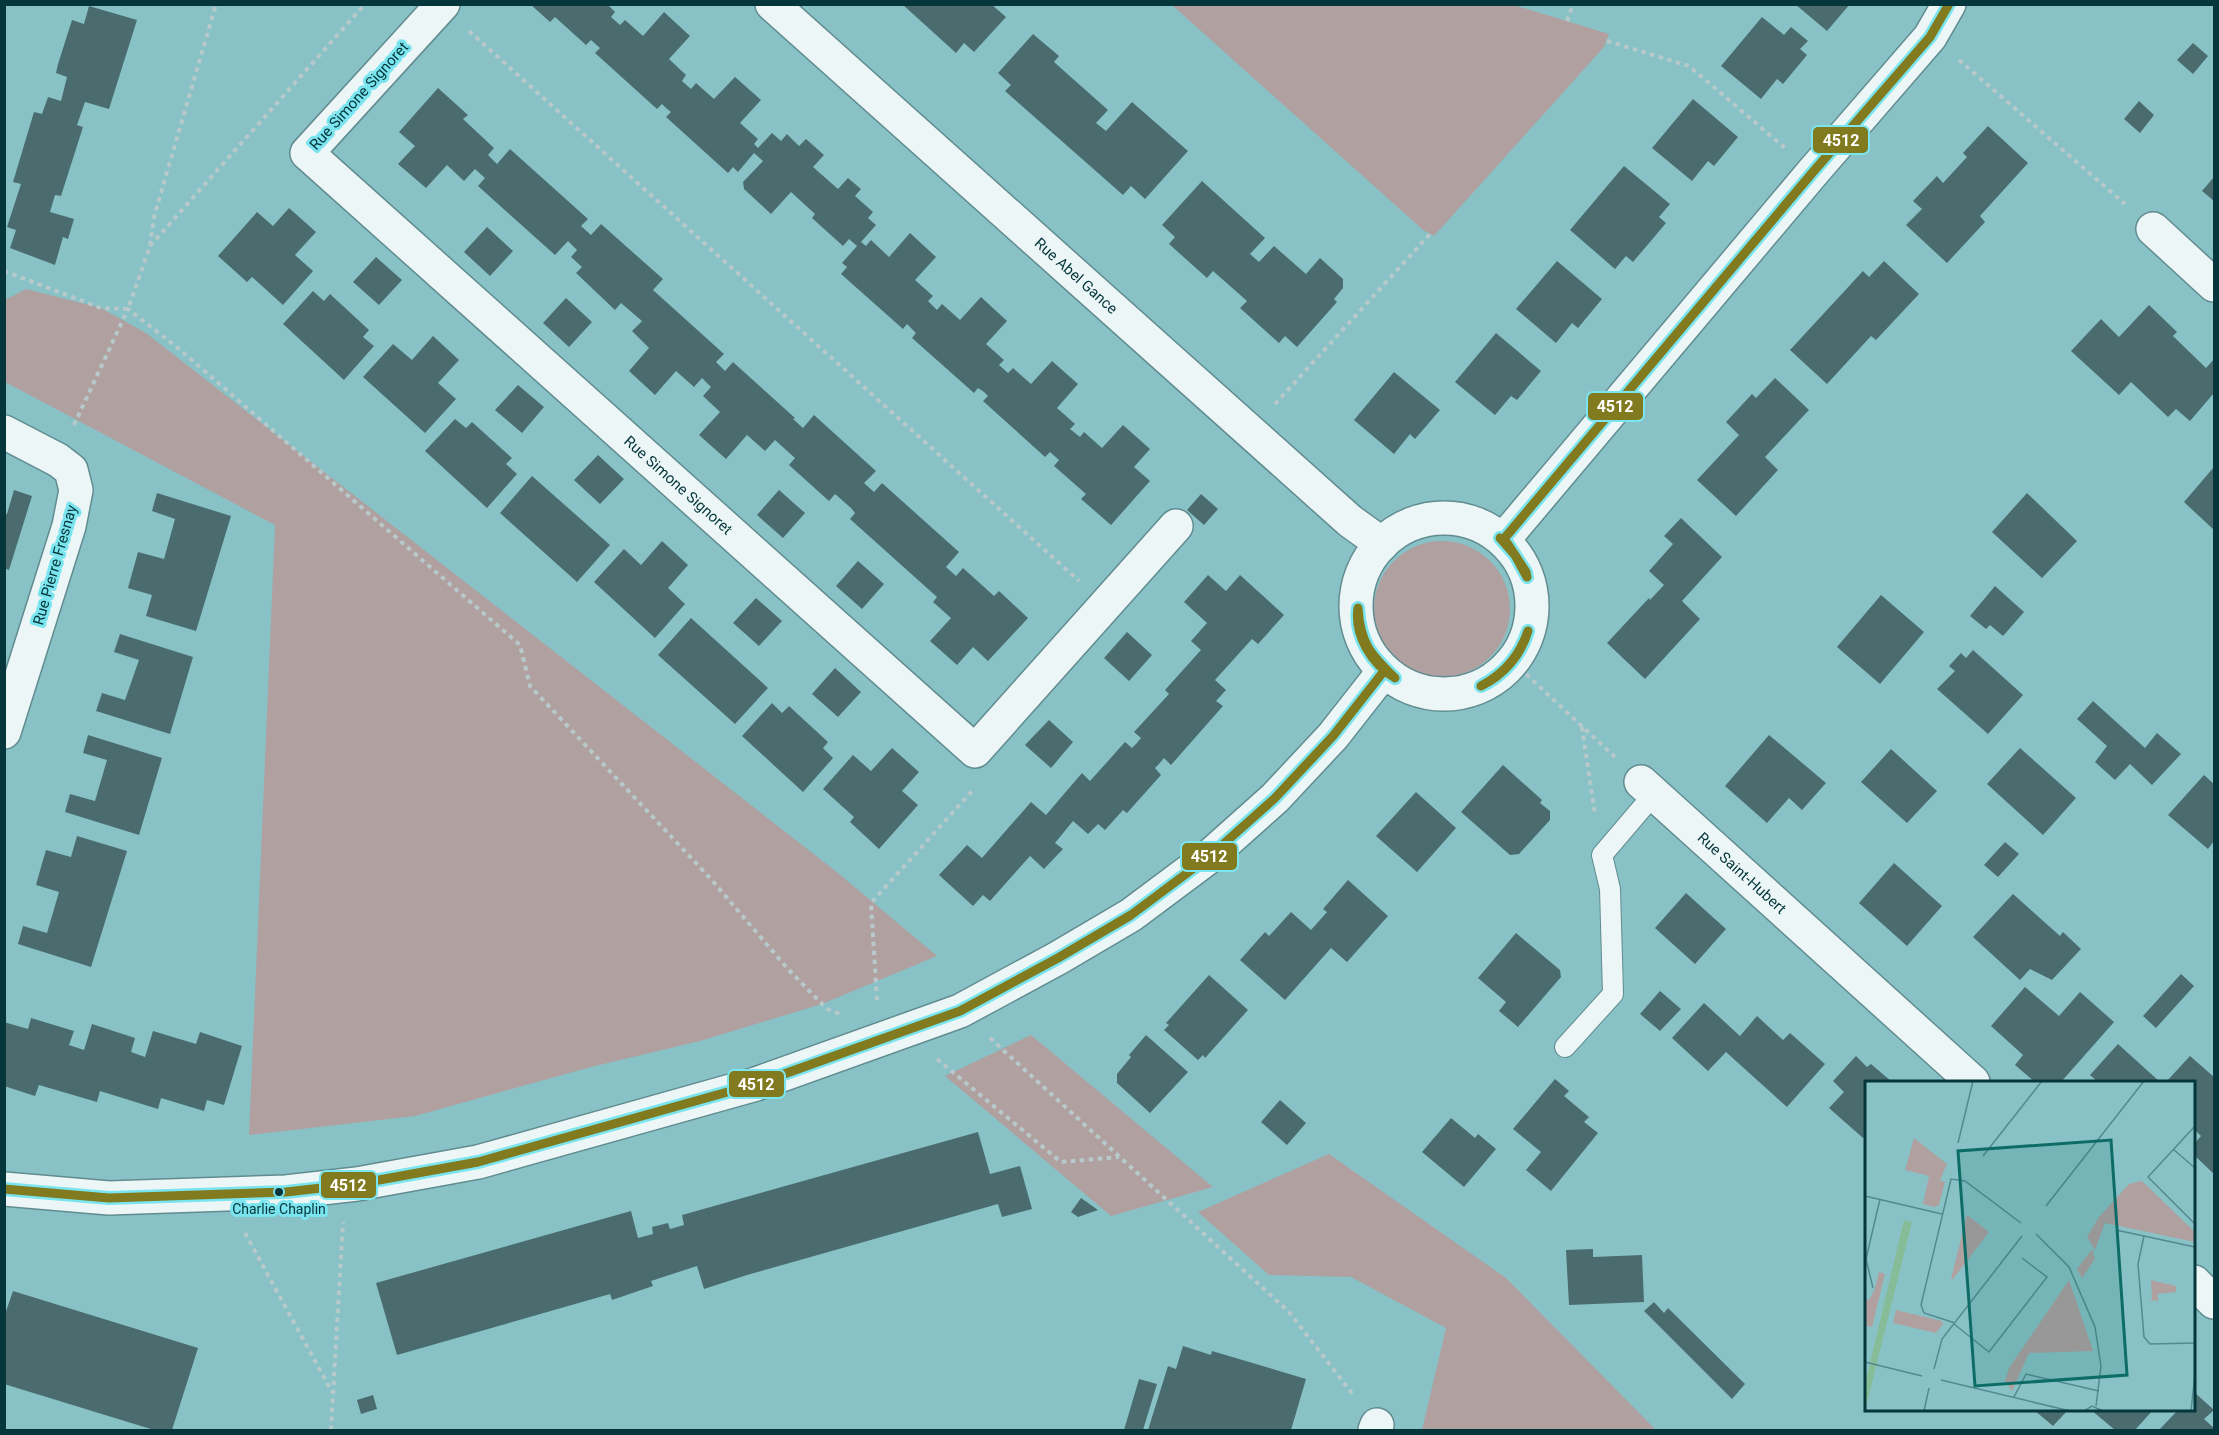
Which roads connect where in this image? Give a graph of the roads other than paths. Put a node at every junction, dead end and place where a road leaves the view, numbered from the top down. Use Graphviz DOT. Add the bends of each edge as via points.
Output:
graph roads {
  1 [pos="772,4"];
  2 [pos="1949,4"];
  3 [pos="442,5"];
  4 [pos="2152,229"];
  5 [pos="2214,285"];
  6 [pos="4,432"];
  7 [pos="1176,526"];
  8 [pos="1503,540"];
  9 [pos="1382,544"];
  10 [pos="1384,671"];
  11 [pos="4,732"];
  12 [pos="1648,788"];
  13 [pos="1565,1047"];
  14 [pos="1971,1081"];
  15 [pos="4,1189"];
  16 [pos="2195,1284"];
  17 [pos="2214,1302"];
  1 -- 9 [label="street, Rue Abel Gance" via="1350,521"];
  2 -- 8 [label="street" via="1930,37"];
  3 -- 7 [label="street, Rue Simone Signoret" via="307,153 975,751"];
  4 -- 5 [label="street"];
  6 -- 11 [label="street, Rue Pierre Fresnay" via="71,470 76,490 69,526"];
  8 -- 9 [label="street" via="1481,526 1455,518 1428,519 1403,528"];
  8 -- 10 [label="street" via="1520,561 1530,586 1532,612 1526,639 1513,662 1491,681 1465,693 1436,695 1408,687"];
  9 -- 10 [label="street" via="1365,567 1356,594 1357,622 1366,649"];
  10 -- 15 [label="street" via="1333,736 1275,798 1210,856 1131,915 960,1011 756,1084 478,1162 286,1192 109,1198"];
  12 -- 13 [label="lane" via="1602,855 1610,889 1614,994"];
  12 -- 14 [label="street, Rue Saint-Hubert"];
  16 -- 17 [label="street"];
}
